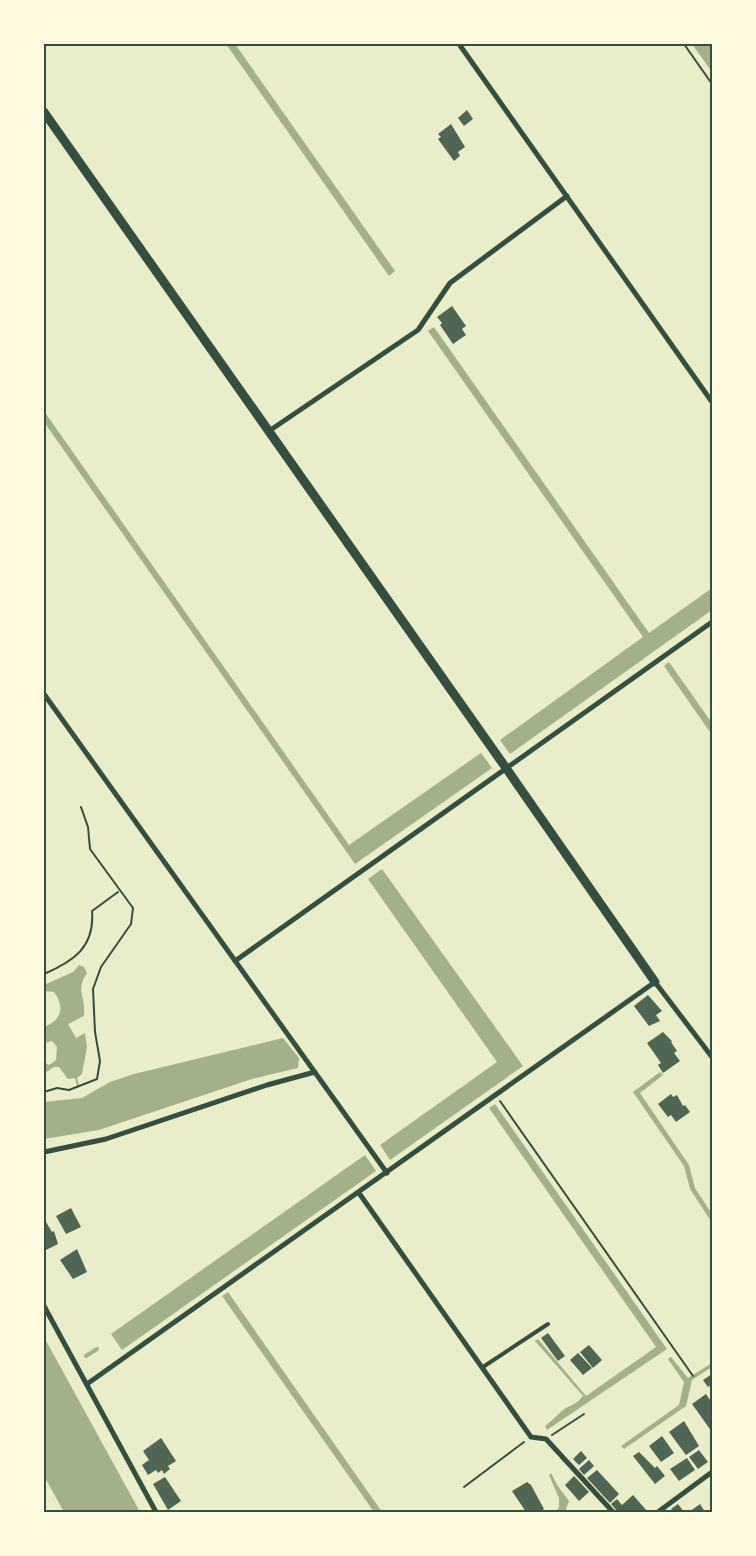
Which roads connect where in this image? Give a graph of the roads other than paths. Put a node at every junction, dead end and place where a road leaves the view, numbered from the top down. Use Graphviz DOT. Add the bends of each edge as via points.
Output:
graph roads {
  1 [pos="460,44"];
  2 [pos="44,112"];
  3 [pos="568,196"];
  4 [pos="712,402"];
  5 [pos="269,431"];
  6 [pos="712,622"];
  7 [pos="44,694"];
  8 [pos="506,768"];
  9 [pos="235,961"];
  10 [pos="655,982"];
  11 [pos="712,1057"];
  12 [pos="315,1072"];
  13 [pos="44,1152"];
  14 [pos="387,1173"];
  15 [pos="359,1193"];
  16 [pos="44,1306"];
  17 [pos="548,1324"];
  18 [pos="484,1367"];
  19 [pos="87,1384"];
  20 [pos="712,1472"];
  21 [pos="156,1512"];
  22 [pos="613,1512"];
  23 [pos="658,1512"];
  1 -- 3 [label="street"];
  2 -- 5 [label="street"];
  3 -- 4 [label="street"];
  3 -- 5 [label="street" via="450,283 418,330"];
  5 -- 8 [label="street"];
  6 -- 8 [label="street"];
  7 -- 9 [label="street"];
  8 -- 9 [label="street"];
  8 -- 10 [label="street"];
  9 -- 12 [label="street"];
  10 -- 11 [label="street"];
  10 -- 14 [label="street"];
  12 -- 13 [label="street" via="106,1139"];
  12 -- 14 [label="street"];
  14 -- 15 [label="street"];
  15 -- 18 [label="street"];
  15 -- 19 [label="street"];
  16 -- 19 [label="street"];
  17 -- 18 [label="lane"];
  18 -- 22 [label="street" via="531,1437 546,1439"];
  19 -- 21 [label="street"];
  20 -- 23 [label="street"];
}
